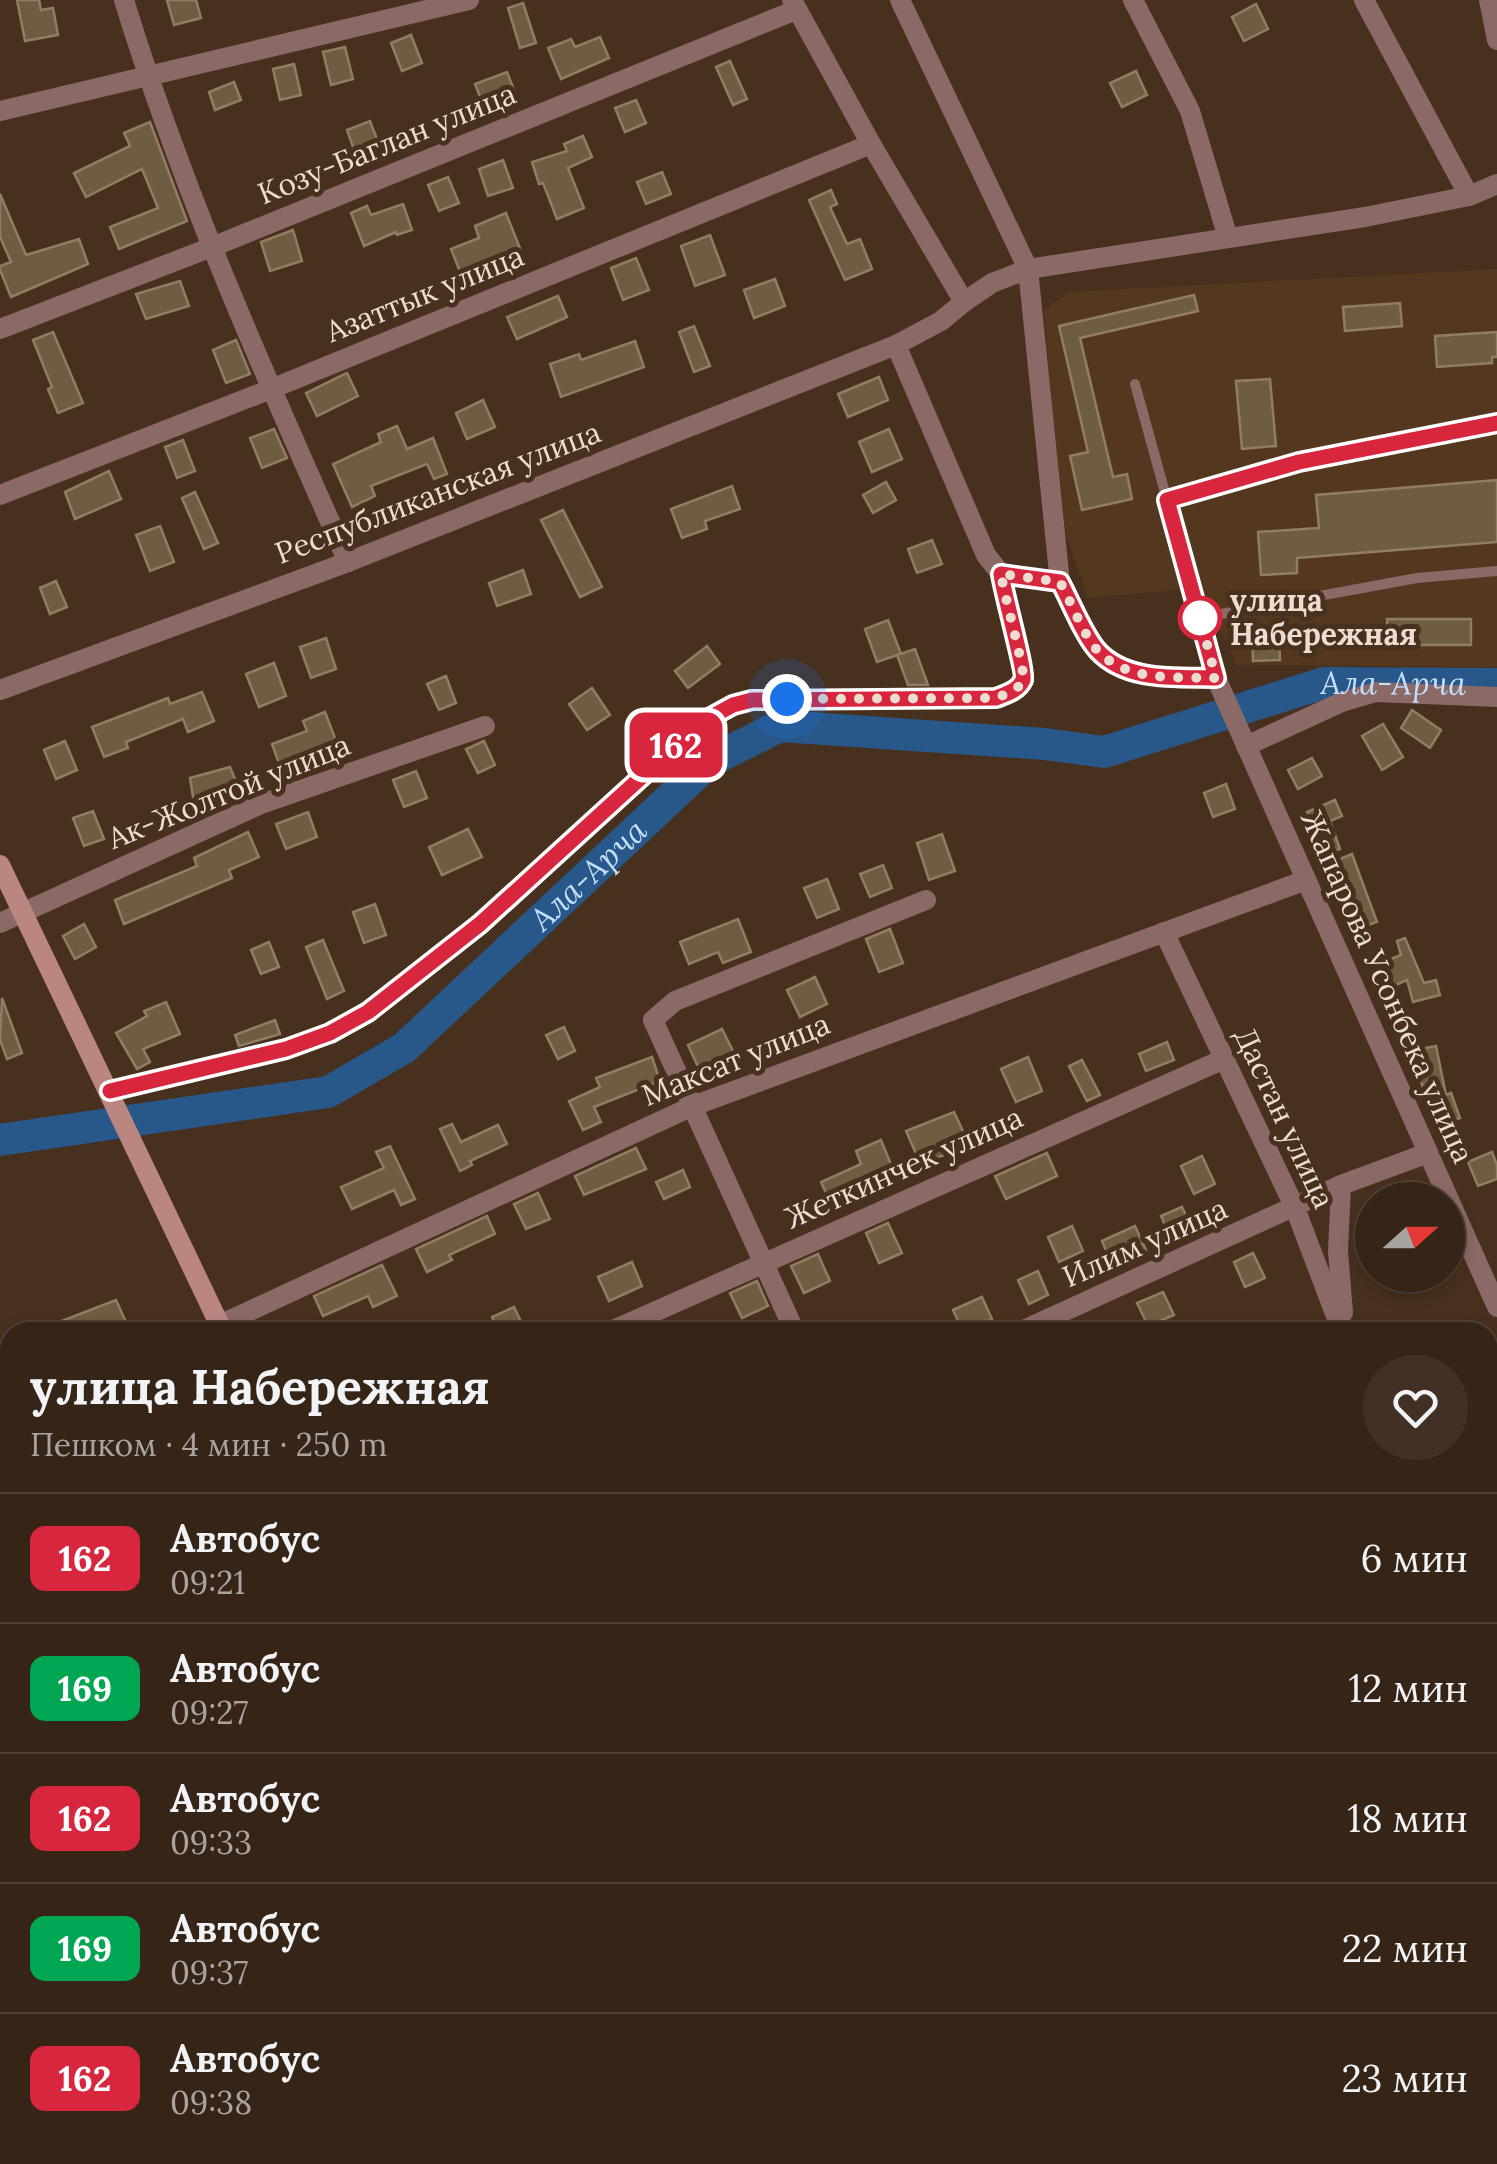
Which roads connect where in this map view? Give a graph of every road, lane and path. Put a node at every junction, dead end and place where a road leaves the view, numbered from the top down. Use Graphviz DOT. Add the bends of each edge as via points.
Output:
graph roads {
  1 [pos="124,0"];
  2 [pos="469,0"];
  3 [pos="900,0"];
  4 [pos="1133,0"];
  5 [pos="1364,0"];
  6 [pos="1489,0"];
  7 [pos="794,5"];
  8 [pos="1497,40"];
  9 [pos="148,77"];
  10 [pos="0,111"];
  11 [pos="871,144"];
  12 [pos="1497,184"];
  13 [pos="1469,196"];
  14 [pos="1228,238"];
  15 [pos="212,248"];
  16 [pos="1028,269"];
  17 [pos="964,302"];
  18 [pos="0,329"];
  19 [pos="896,345"];
  20 [pos="1135,384"];
  21 [pos="271,389"];
  22 [pos="1497,423"];
  23 [pos="0,495"];
  24 [pos="1167,500"];
  25 [pos="348,562"];
  26 [pos="1497,571"];
  27 [pos="1001,574"];
  28 [pos="1060,582"];
  29 [pos="1199,618"];
  30 [pos="1216,678"];
  31 [pos="0,690"];
  32 [pos="1497,697"];
  33 [pos="485,726"];
  34 [pos="1246,746"];
  35 [pos="0,865"];
  36 [pos="1306,880"];
  37 [pos="926,900"];
  38 [pos="25,912"];
  39 [pos="0,924"];
  40 [pos="1164,932"];
  41 [pos="1224,1058"];
  42 [pos="111,1095"];
  43 [pos="692,1106"];
  44 [pos="1428,1153"];
  45 [pos="1341,1185"];
  46 [pos="1296,1208"];
  47 [pos="764,1263"];
  48 [pos="1497,1307"];
  49 [pos="212,1322"];
  50 [pos="232,1322"];
  51 [pos="631,1322"];
  52 [pos="791,1322"];
  53 [pos="1041,1322"];
  54 [pos="1340,1322"];
  55 [pos="1343,1322"];
  1 -- 9 [label="street"];
  2 -- 9 [label="street"];
  3 -- 16 [label="street"];
  4 -- 14 [label="street" via="1190,111"];
  5 -- 13 [label="street"];
  6 -- 8 [label="street"];
  7 -- 11 [label="street"];
  7 -- 15 [label="street, Козу-Баглан улица"];
  9 -- 10 [label="street"];
  9 -- 15 [label="street"];
  11 -- 17 [label="street"];
  11 -- 21 [label="street, Азаттык улица"];
  12 -- 13 [label="street, Республиканская улица"];
  13 -- 14 [label="street, Республиканская улица"];
  14 -- 16 [label="street, Республиканская улица"];
  15 -- 18 [label="street, Козу-Баглан улица"];
  15 -- 21 [label="street"];
  16 -- 17 [label="street, Республиканская улица"];
  16 -- 28 [label="street"];
  17 -- 19 [label="street, Республиканская улица"];
  19 -- 25 [label="street, Республиканская улица"];
  19 -- 27 [label="street" via="986,554"];
  20 -- 24 [label="lane"];
  21 -- 23 [label="street, Азаттык улица"];
  21 -- 25 [label="street"];
  22 -- 24 [label="lane" via="1299,462"];
  24 -- 29 [label="lane"];
  25 -- 31 [label="street, Республиканская улица"];
  26 -- 29 [label="lane" via="1417,578"];
  27 -- 28 [label="street"];
  27 -- 42 [label="street" via="1024,666 1013,692 996,698 733,705 702,722 480,924 368,1012 286,1049"];
  28 -- 30 [label="street" via="1096,649 1118,667 1157,677"];
  29 -- 30 [label="lane"];
  30 -- 34 [label="street, Жапарова Усонбека улица"];
  32 -- 34 [label="street" via="1376,692"];
  33 -- 38 [label="street, Ак-Жолтой улица" via="261,804"];
  34 -- 36 [label="street, Жапарова Усонбека улица"];
  35 -- 38 [label="street"];
  36 -- 40 [label="street, Максат улица"];
  36 -- 44 [label="street, Жапарова Усонбека улица"];
  37 -- 43 [label="street" via="675,1001 653,1020"];
  38 -- 39 [label="street, Ак-Жолтой улица"];
  38 -- 42 [label="street"];
  40 -- 41 [label="street, Дастан улица"];
  40 -- 43 [label="street, Максат улица"];
  41 -- 46 [label="street, Дастан улица"];
  41 -- 47 [label="street, Жеткинчек улица"];
  42 -- 49 [label="street"];
  43 -- 47 [label="street"];
  43 -- 50 [label="street, Максат улица"];
  44 -- 45 [label="street, Илим улица"];
  44 -- 48 [label="street, Жапарова Усонбека улица"];
  45 -- 46 [label="street, Илим улица"];
  45 -- 55 [label="street"];
  46 -- 53 [label="street, Илим улица"];
  46 -- 54 [label="street, Дастан улица"];
  47 -- 51 [label="street, Жеткинчек улица"];
  47 -- 52 [label="street"];
}
